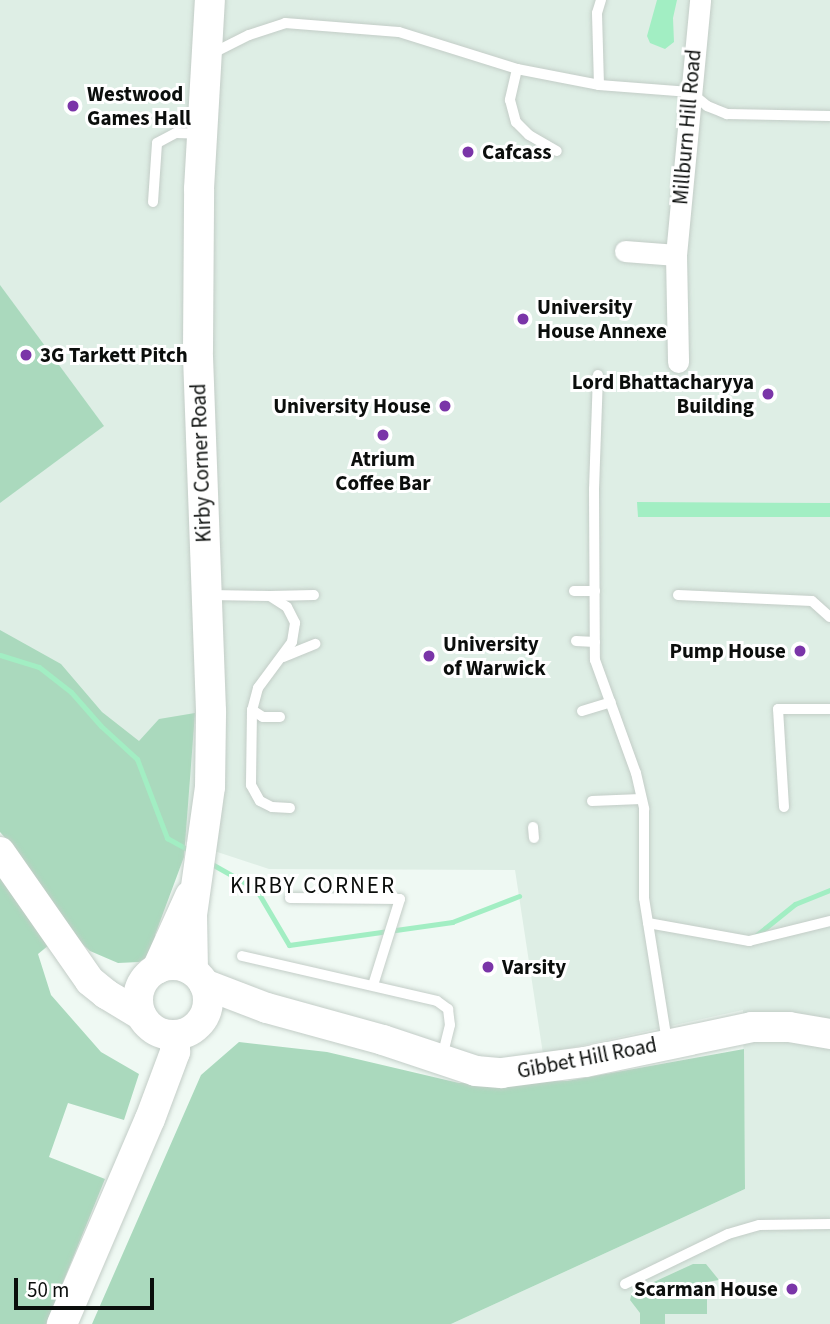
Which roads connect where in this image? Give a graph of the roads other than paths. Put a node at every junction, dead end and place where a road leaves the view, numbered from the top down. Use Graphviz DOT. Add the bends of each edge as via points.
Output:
graph roads {
  1 [pos="210,0"];
  2 [pos="601,0"];
  3 [pos="700,0"];
  4 [pos="205,59"];
  5 [pos="517,69"];
  6 [pos="599,85"];
  7 [pos="690,92"];
  8 [pos="830,116"];
  9 [pos="201,134"];
  10 [pos="557,151"];
  11 [pos="153,202"];
  12 [pos="625,251"];
  13 [pos="676,255"];
  14 [pos="678,362"];
  15 [pos="598,376"];
  16 [pos="574,591"];
  17 [pos="595,591"];
  18 [pos="206,595"];
  19 [pos="314,595"];
  20 [pos="678,595"];
  21 [pos="270,596"];
  22 [pos="830,617"];
  23 [pos="576,641"];
  24 [pos="595,642"];
  25 [pos="316,644"];
  26 [pos="282,657"];
  27 [pos="611,702"];
  28 [pos="830,709"];
  29 [pos="252,710"];
  30 [pos="582,711"];
  31 [pos="280,717"];
  32 [pos="642,799"];
  33 [pos="592,801"];
  34 [pos="784,807"];
  35 [pos="290,808"];
  36 [pos="0,852"];
  37 [pos="197,879"];
  38 [pos="290,898"];
  39 [pos="830,920"];
  40 [pos="648,923"];
  41 [pos="242,956"];
  42 [pos="79,965"];
  43 [pos="152,973"];
  44 [pos="199,978"];
  45 [pos="373,985"];
  46 [pos="267,1008"];
  47 [pos="141,1015"];
  48 [pos="203,1018"];
  49 [pos="830,1034"];
  50 [pos="175,1036"];
  51 [pos="667,1043"];
  52 [pos="442,1059"];
  53 [pos="830,1224"];
  54 [pos="625,1284"];
  55 [pos="62,1324"];
  1 -- 4 [label="street, Kirby Corner Road"];
  2 -- 6 [label="lane" via="597,13"];
  3 -- 7 [label="street, Millburn Hill Road"];
  4 -- 5 [label="lane" via="220,47 285,23 398,32"];
  4 -- 9 [label="street, Kirby Corner Road"];
  5 -- 6 [label="lane"];
  5 -- 10 [label="lane" via="510,100 516,122"];
  6 -- 7 [label="lane"];
  7 -- 8 [label="lane" via="727,114"];
  7 -- 13 [label="street, Millburn Hill Road"];
  9 -- 11 [label="lane" via="176,134 158,143"];
  9 -- 18 [label="street, Kirby Corner Road" via="198,420"];
  12 -- 13 [label="street"];
  13 -- 14 [label="street, Millburn Hill Road"];
  15 -- 17 [label="lane"];
  16 -- 17 [label="lane"];
  17 -- 24 [label="lane"];
  18 -- 21 [label="lane"];
  18 -- 37 [label="street, Kirby Corner Road" via="210,761"];
  19 -- 21 [label="lane"];
  20 -- 22 [label="lane" via="812,601"];
  21 -- 26 [label="lane" via="288,607 295,623 292,642"];
  23 -- 24 [label="lane"];
  24 -- 27 [label="lane" via="595,660"];
  25 -- 26 [label="lane"];
  26 -- 29 [label="lane" via="258,688"];
  27 -- 30 [label="lane"];
  27 -- 32 [label="lane"];
  28 -- 34 [label="lane" via="778,709"];
  29 -- 31 [label="lane" via="263,717"];
  29 -- 35 [label="lane" via="251,785 260,801"];
  32 -- 33 [label="lane"];
  32 -- 40 [label="lane"];
  36 -- 42 [label="street"];
  37 -- 43 [label="street, Kirby Corner Road"];
  37 -- 44 [label="street, Kirby Corner Road" via="192,915"];
  38 -- 45 [label="lane" via="400,899"];
  39 -- 40 [label="lane" via="749,941"];
  40 -- 51 [label="lane"];
  41 -- 45 [label="lane"];
  42 -- 43 [label="street" via="113,981 128,982"];
  42 -- 47 [label="street" via="106,995"];
  43 -- 44 [label="street" via="181,966"];
  43 -- 47 [label="street" via="138,995"];
  44 -- 46 [label="street, Gibbet Hill Road"];
  44 -- 48 [label="street" via="208,1006"];
  45 -- 52 [label="lane" via="421,996 448,1009 450,1025"];
  46 -- 48 [label="street, Gibbet Hill Road"];
  46 -- 52 [label="street, Gibbet Hill Road"];
  47 -- 50 [label="street" via="152,1029"];
  48 -- 50 [label="street"];
  49 -- 51 [label="street, Gibbet Hill Road" via="752,1027"];
  50 -- 55 [label="street" via="175,1052 150,1119"];
  51 -- 52 [label="street, Gibbet Hill Road" via="523,1072 476,1071"];
  53 -- 54 [label="lane" via="759,1225 728,1234"];
}
